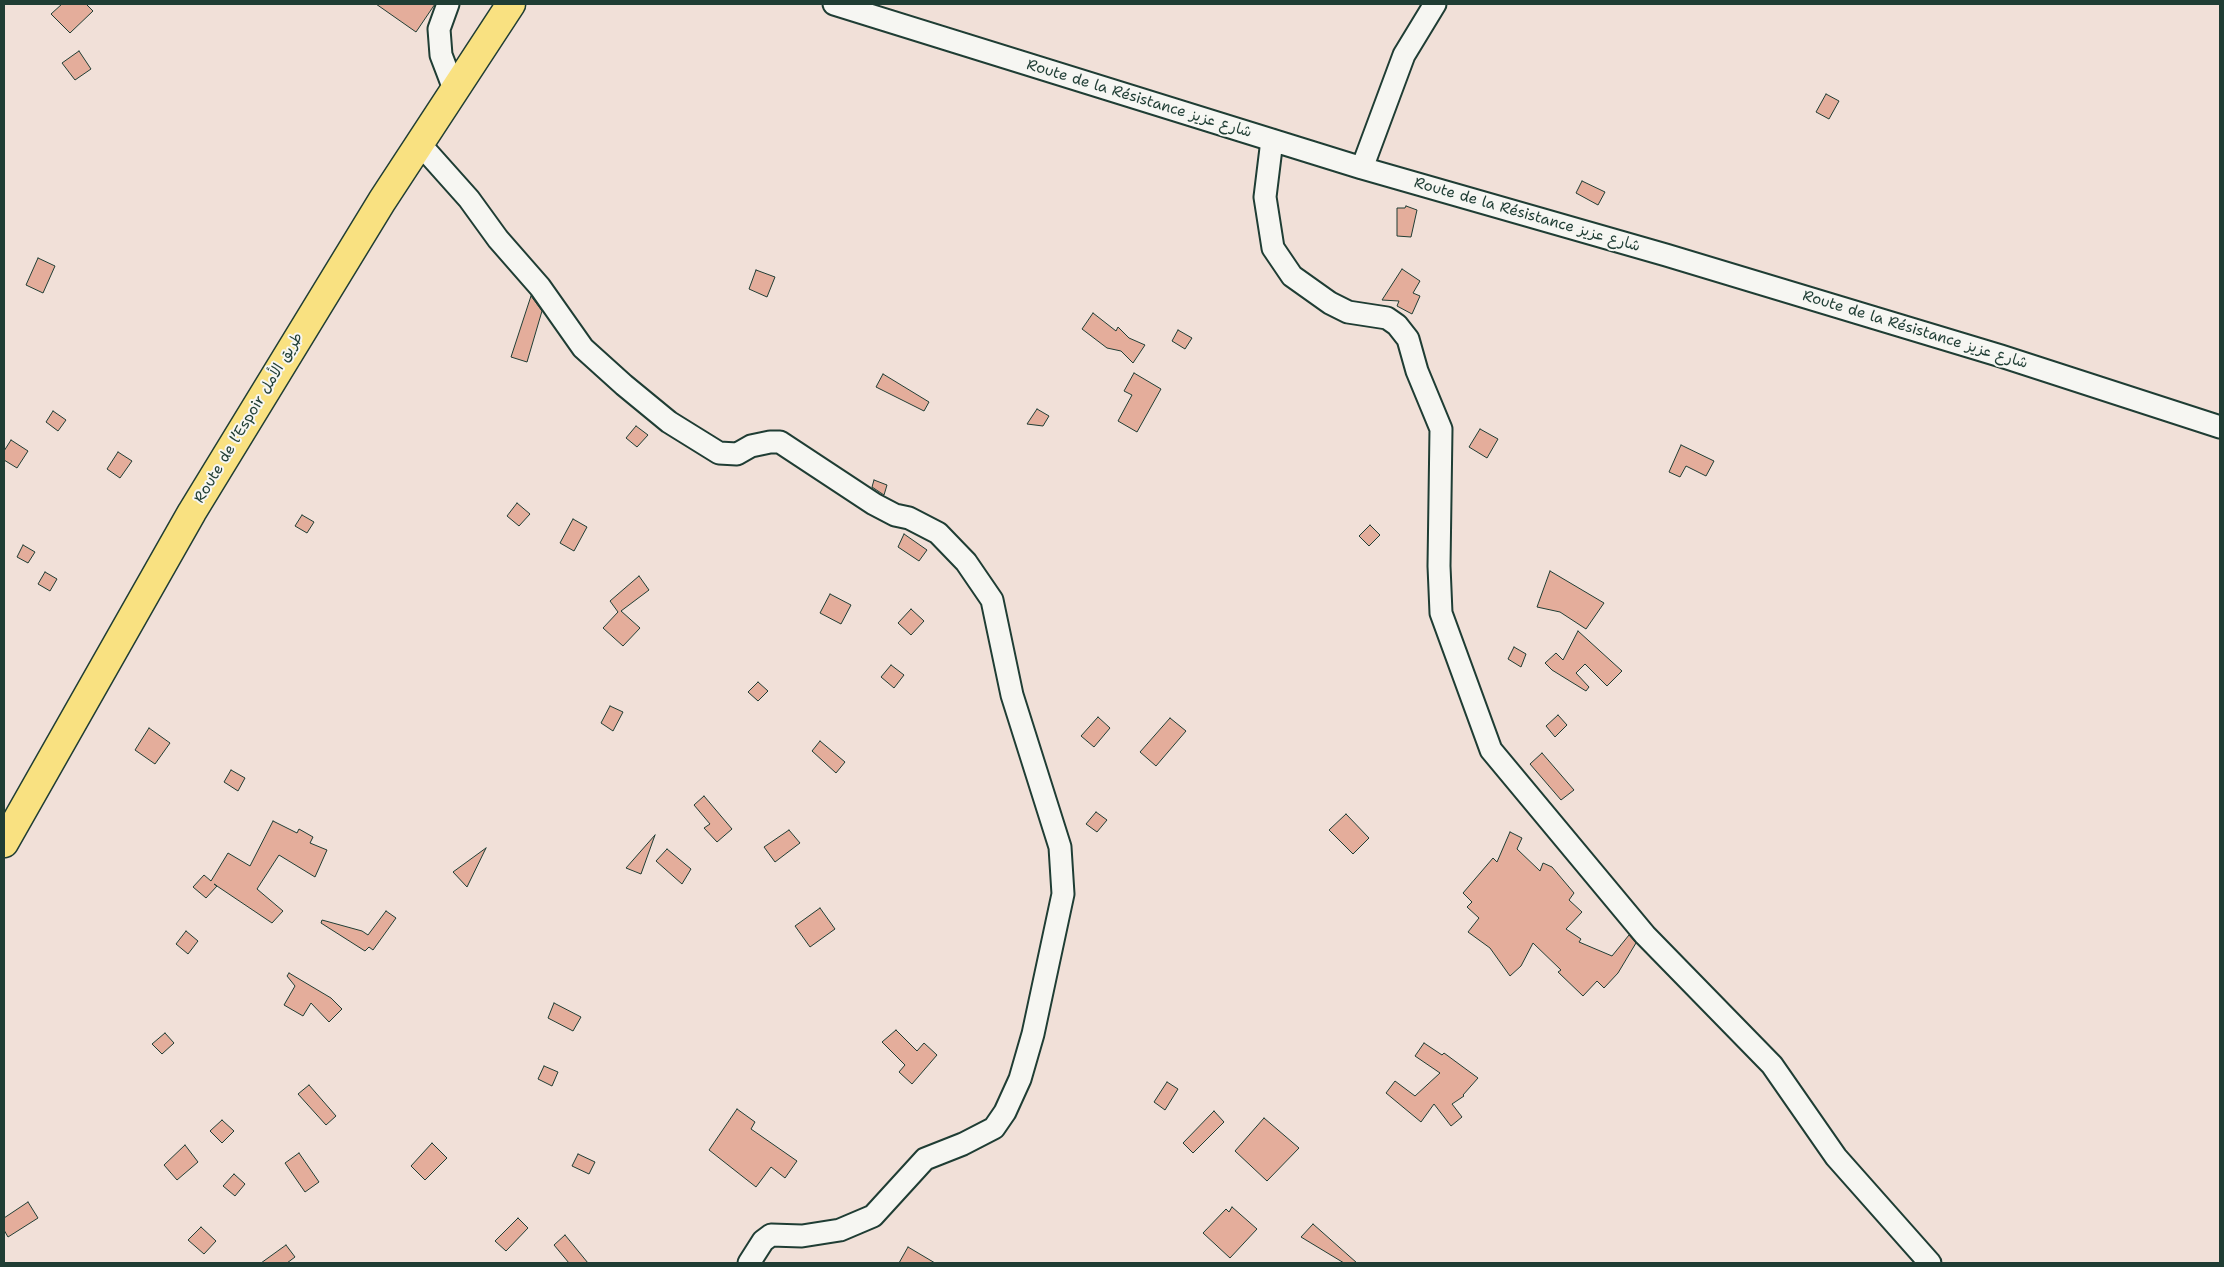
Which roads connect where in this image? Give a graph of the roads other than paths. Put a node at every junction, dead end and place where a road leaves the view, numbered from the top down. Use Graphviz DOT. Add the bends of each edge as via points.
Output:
graph roads {
  1 [pos="448,4"];
  2 [pos="511,4"];
  3 [pos="834,4"];
  4 [pos="1436,4"];
  5 [pos="454,89"];
  6 [pos="1272,140"];
  7 [pos="419,143"];
  8 [pos="1362,168"];
  9 [pos="2220,427"];
  10 [pos="4,843"];
  11 [pos="749,1263"];
  12 [pos="1930,1263"];
  1 -- 5 [label="street" via="439,29 441,55"];
  2 -- 5 [label="highway, Route de l’Espoir طريق الأمل"];
  3 -- 6 [label="street, Route de la Résistance شارع عزيز"];
  4 -- 8 [label="street" via="1404,55"];
  5 -- 7 [label="highway, Route de l’Espoir طريق الأمل"];
  6 -- 8 [label="street, Route de la Résistance شارع عزيز"];
  6 -- 12 [label="street" via="1265,197 1273,248 1292,276 1330,303 1348,312 1387,318 1397,325 1408,339 1417,371 1441,429 1441,613 1491,750 1645,935 1772,1065 1836,1157"];
  7 -- 10 [label="highway, Route de l’Espoir طريق الأمل" via="192,512"];
  7 -- 11 [label="street" via="540,287 584,348 669,422 719,453 737,454 751,446 780,442 874,504 938,533 966,562 992,600 1012,695 1060,847 1063,894 1034,1034 1020,1079 994,1128 926,1159 873,1216 840,1230 802,1236 771,1235 763,1241"];
  8 -- 9 [label="street, Route de la Résistance شارع عزيز" via="2001,356"];
}
